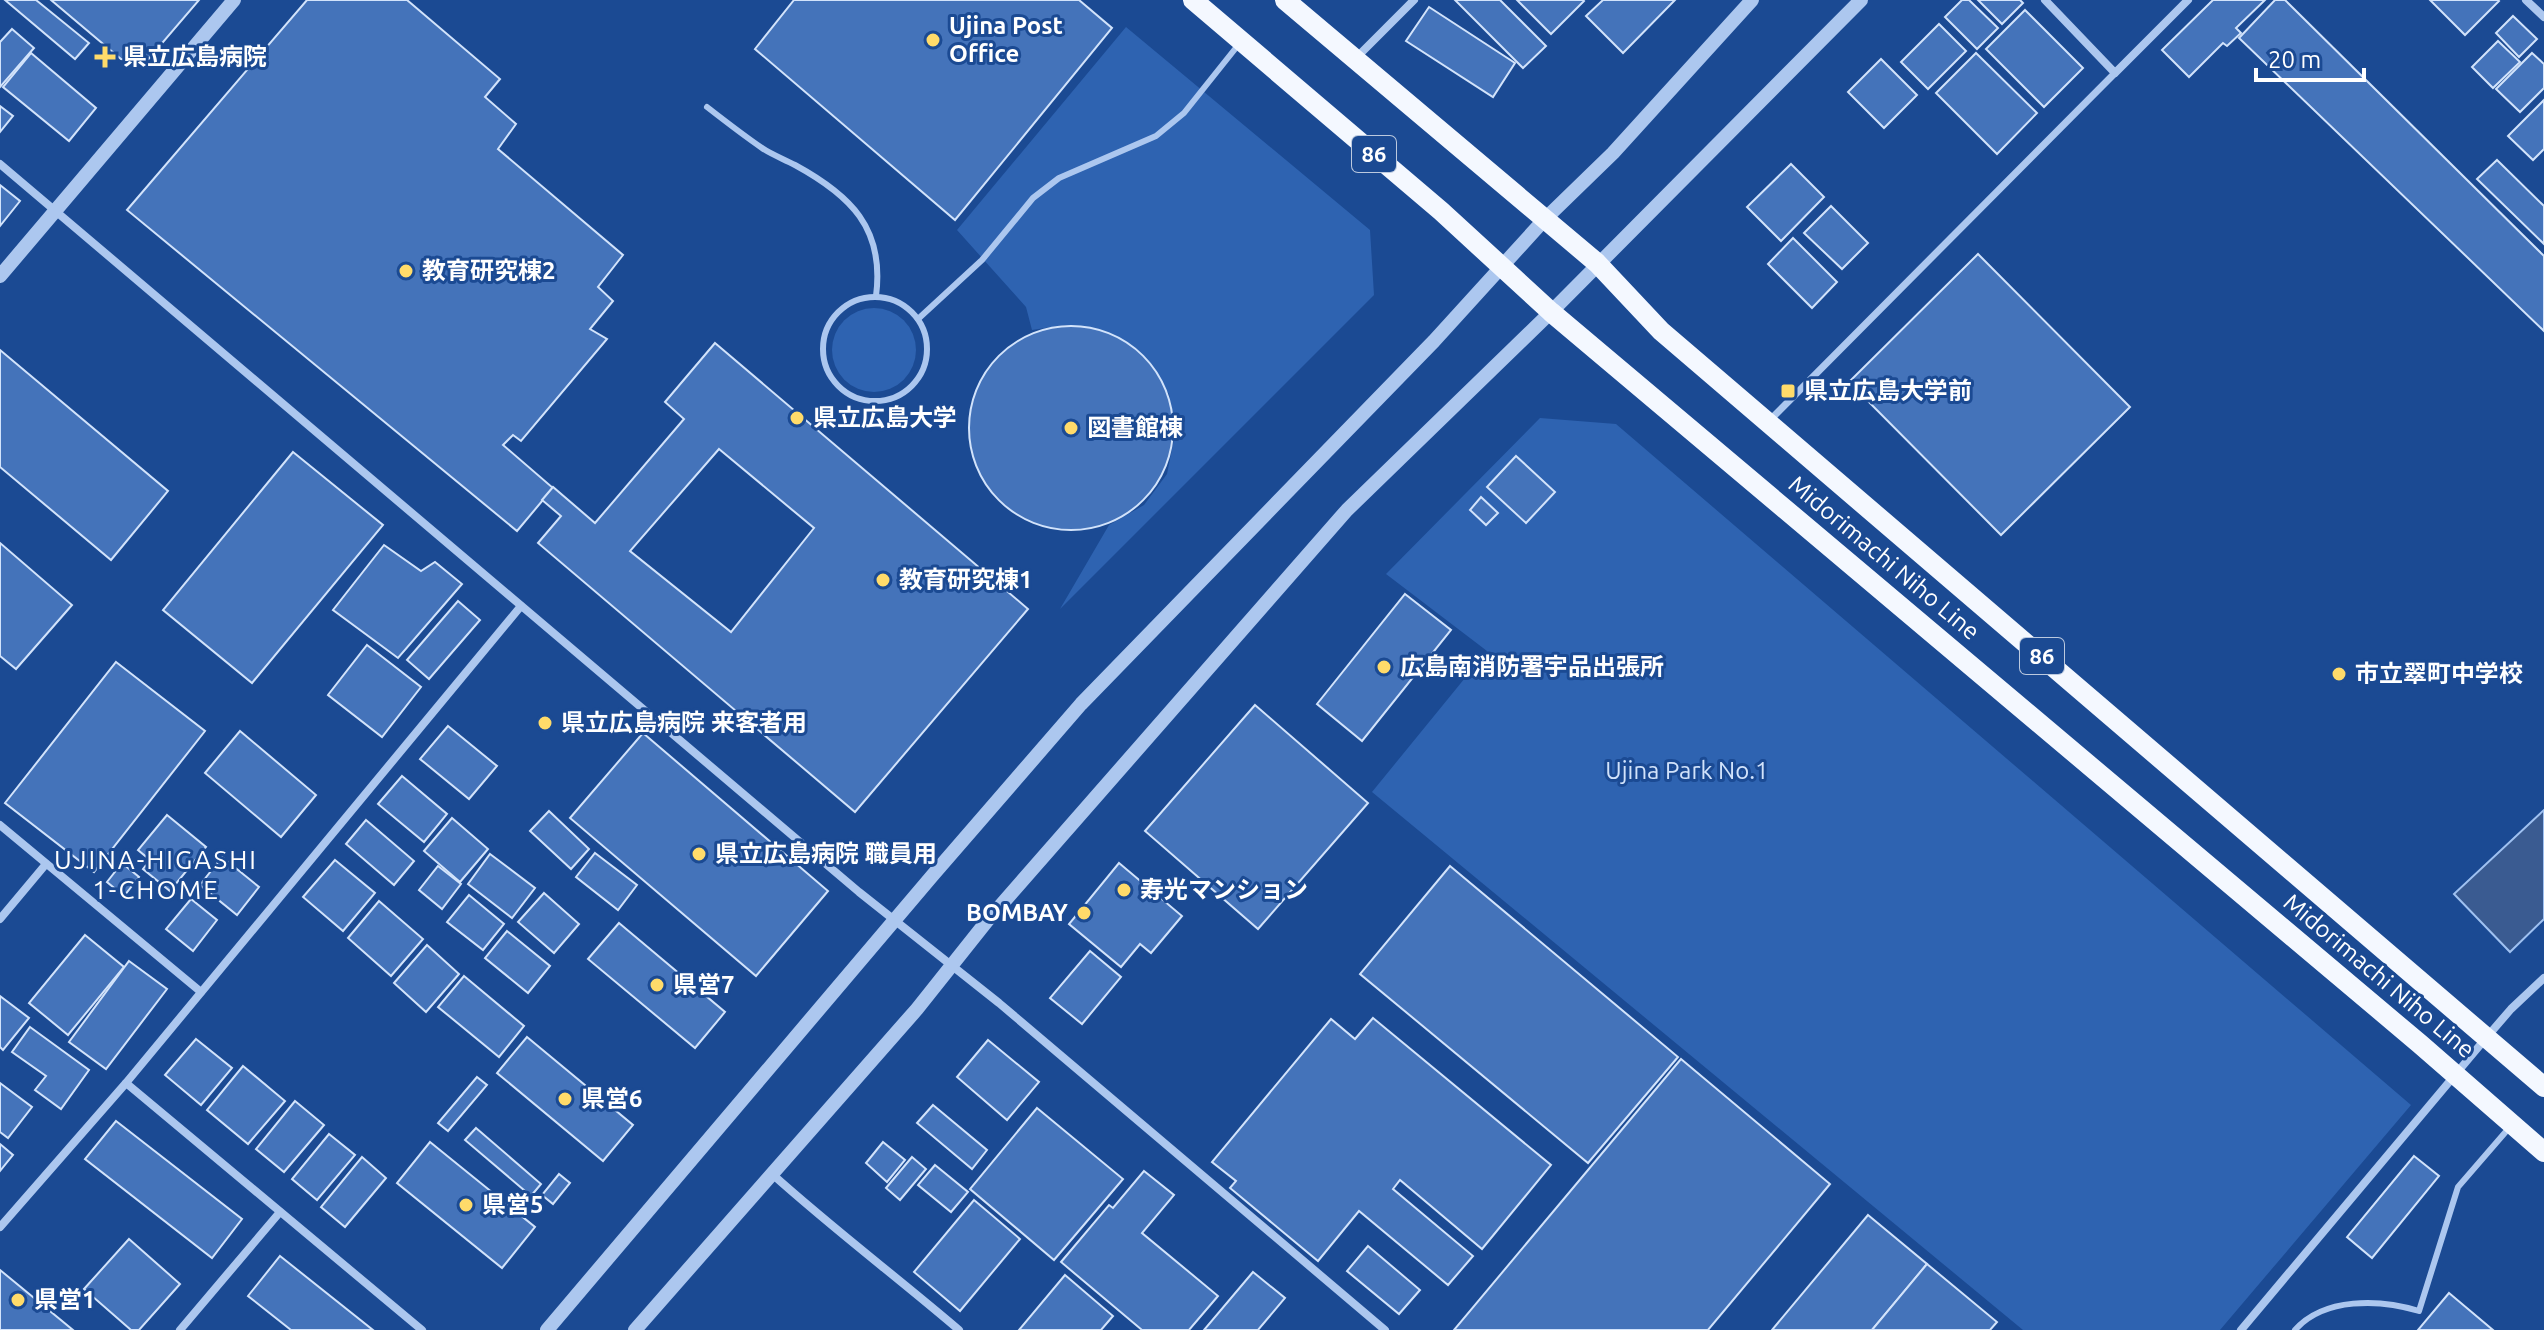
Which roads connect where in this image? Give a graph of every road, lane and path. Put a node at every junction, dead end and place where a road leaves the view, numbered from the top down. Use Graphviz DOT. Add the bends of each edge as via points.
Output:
graph roads {
  1 [pos="234,0"];
  2 [pos="1193,0"];
  3 [pos="1285,0"];
  4 [pos="1414,0"];
  5 [pos="1752,0"];
  6 [pos="1861,0"];
  7 [pos="2045,0"];
  8 [pos="2188,0"];
  9 [pos="2526,0"];
  10 [pos="2544,17"];
  11 [pos="1241,41"];
  12 [pos="1355,59"];
  13 [pos="2115,73"];
  14 [pos="707,107"];
  15 [pos="0,164"];
  16 [pos="56,211"];
  17 [pos="1544,220"];
  18 [pos="1597,263"];
  19 [pos="1503,267"];
  20 [pos="0,276"];
  21 [pos="876,296"];
  22 [pos="1551,312"];
  23 [pos="918,319"];
  24 [pos="1769,421"];
  25 [pos="521,606"];
  26 [pos="0,825"];
  27 [pos="46,864"];
  28 [pos="0,919"];
  29 [pos="894,922"];
  30 [pos="951,965"];
  31 [pos="2544,978"];
  32 [pos="201,992"];
  33 [pos="2486,1038"];
  34 [pos="2454,1075"];
  35 [pos="126,1083"];
  36 [pos="2544,1087"];
  37 [pos="2512,1124"];
  38 [pos="2544,1152"];
  39 [pos="771,1173"];
  40 [pos="280,1212"];
  41 [pos="0,1227"];
  42 [pos="180,1330"];
  43 [pos="422,1330"];
  44 [pos="547,1330"];
  45 [pos="635,1330"];
  46 [pos="959,1330"];
  47 [pos="1385,1330"];
  48 [pos="2241,1330"];
  49 [pos="2295,1330"];
  1 -- 16 [label="street"];
  2 -- 11 [label="main road, Midorimachi Niho Line / 86"];
  3 -- 12 [label="main road, Midorimachi Niho Line / 86"];
  4 -- 12 [label="street"];
  5 -- 17 [label="street" via="1613,153"];
  6 -- 18 [label="street"];
  7 -- 13 [label="street"];
  8 -- 13 [label="street"];
  9 -- 10 [label="street"];
  11 -- 19 [label="main road, Midorimachi Niho Line / 86"];
  11 -- 23 [label="lane" via="1184,113 1156,136 1059,178 1033,198 982,260"];
  12 -- 17 [label="main road, Midorimachi Niho Line / 86"];
  13 -- 24 [label="street"];
  14 -- 21 [label="lane" via="853,204 870,234 879,273"];
  15 -- 16 [label="street"];
  16 -- 20 [label="street"];
  16 -- 25 [label="street"];
  17 -- 18 [label="main road, Midorimachi Niho Line / 86"];
  17 -- 19 [label="street"];
  18 -- 22 [label="street"];
  18 -- 24 [label="main road, Midorimachi Niho Line / 86" via="1661,331"];
  19 -- 22 [label="main road, Midorimachi Niho Line / 86"];
  19 -- 29 [label="street" via="1081,704"];
  21 -- 23 [label="lane" via="897,301"];
  21 -- 23 [label="lane" via="857,299 839,311 822,347 825,366 853,396 873,402 893,399 911,387 928,350"];
  22 -- 30 [label="street" via="1347,510"];
  22 -- 34 [label="main road, Midorimachi Niho Line / 86"];
  24 -- 33 [label="main road, Midorimachi Niho Line / 86"];
  25 -- 29 [label="street"];
  25 -- 32 [label="street"];
  26 -- 27 [label="street"];
  27 -- 28 [label="street"];
  27 -- 32 [label="street"];
  29 -- 30 [label="street"];
  29 -- 44 [label="street"];
  30 -- 39 [label="street"];
  30 -- 47 [label="street"];
  31 -- 33 [label="street"];
  32 -- 35 [label="street"];
  33 -- 34 [label="street"];
  33 -- 36 [label="main road, Midorimachi Niho Line / 86"];
  34 -- 37 [label="main road, Midorimachi Niho Line / 86"];
  34 -- 48 [label="street"];
  35 -- 40 [label="street"];
  35 -- 41 [label="street"];
  37 -- 38 [label="main road, Midorimachi Niho Line / 86"];
  37 -- 49 [label="lane" via="2458,1187 2419,1311 2353,1303 2324,1309"];
  39 -- 45 [label="street"];
  39 -- 46 [label="street"];
  40 -- 42 [label="street"];
  40 -- 43 [label="street"];
}
